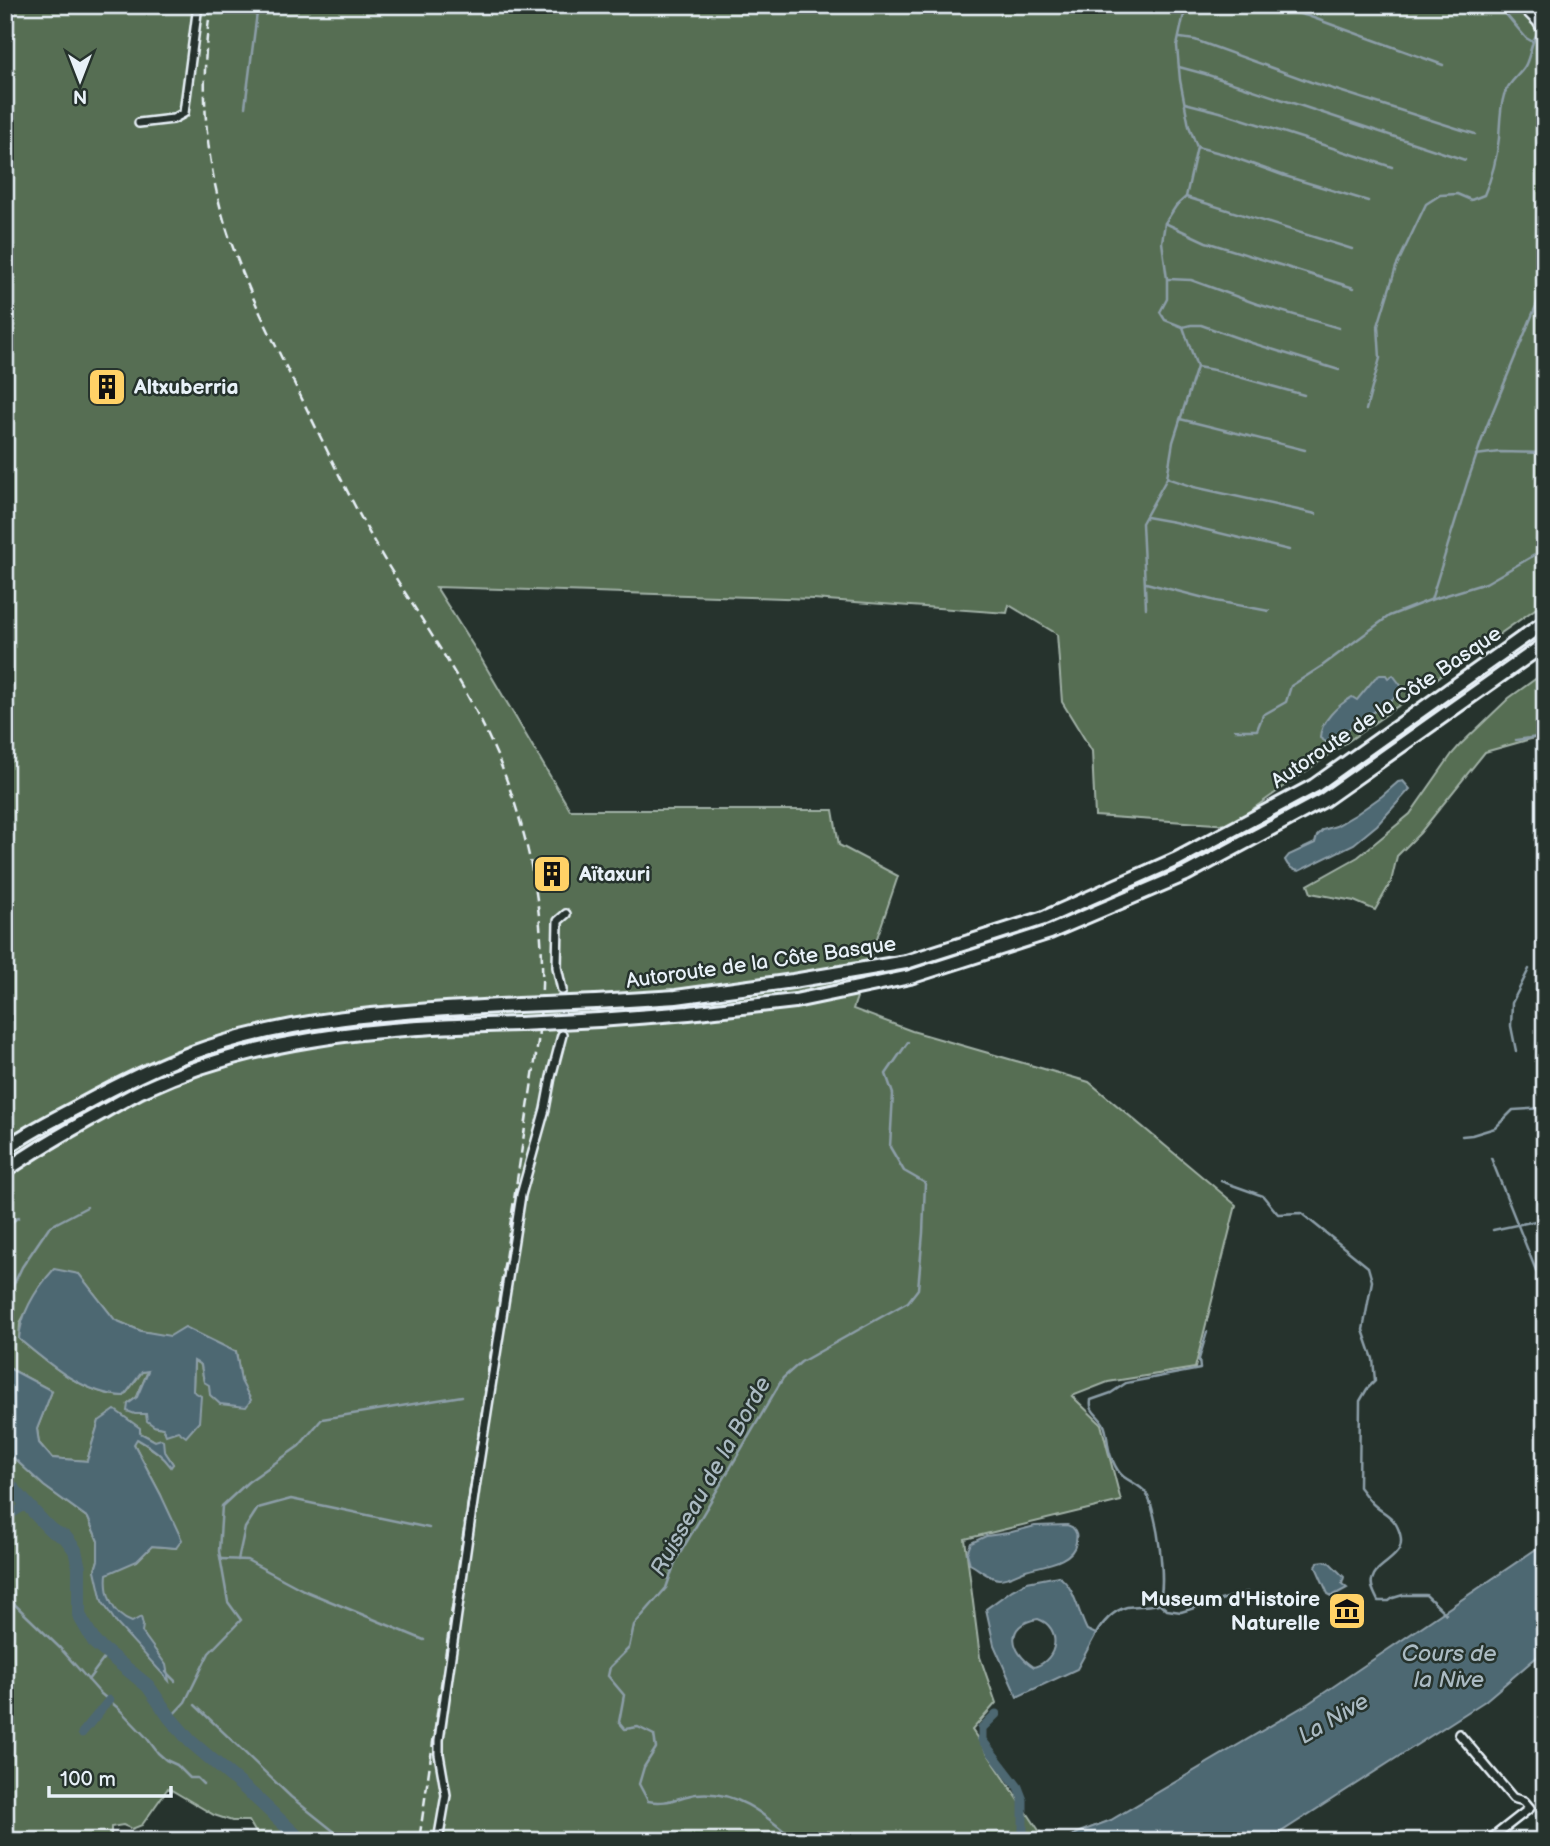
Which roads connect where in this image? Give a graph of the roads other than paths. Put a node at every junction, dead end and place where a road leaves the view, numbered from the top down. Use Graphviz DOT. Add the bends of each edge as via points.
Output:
graph roads {
  1 [pos="198,5"];
  2 [pos="1523,5"];
  3 [pos="1545,35"];
  4 [pos="139,123"];
  5 [pos="1545,622"];
  6 [pos="1545,643"];
  7 [pos="566,914"];
  8 [pos="562,990"];
  9 [pos="562,1035"];
  10 [pos="5,1149"];
  11 [pos="5,1171"];
  12 [pos="1459,1734"];
  13 [pos="438,1841"];
  14 [pos="1488,1841"];
  1 -- 4 [label="street" via="184,113"];
  2 -- 3 [label="street"];
  5 -- 10 [label="highway, Autoroute de la Côte Basque, bridge" via="1314,786 1177,859 1044,918 906,962 793,981 676,997 392,1012 247,1036 136,1075"];
  6 -- 11 [label="highway, Autoroute de la Côte Basque, bridge" via="1324,800 1185,874 1050,932 910,977 795,1001 689,1013 366,1032 251,1053 143,1090 44,1144"];
  7 -- 8 [label="street" via="558,921 557,967"];
  9 -- 13 [label="street" via="521,1195 475,1488 441,1723 439,1754 446,1795"];
  12 -- 14 [label="street" via="1513,1798 1530,1808"];
}
